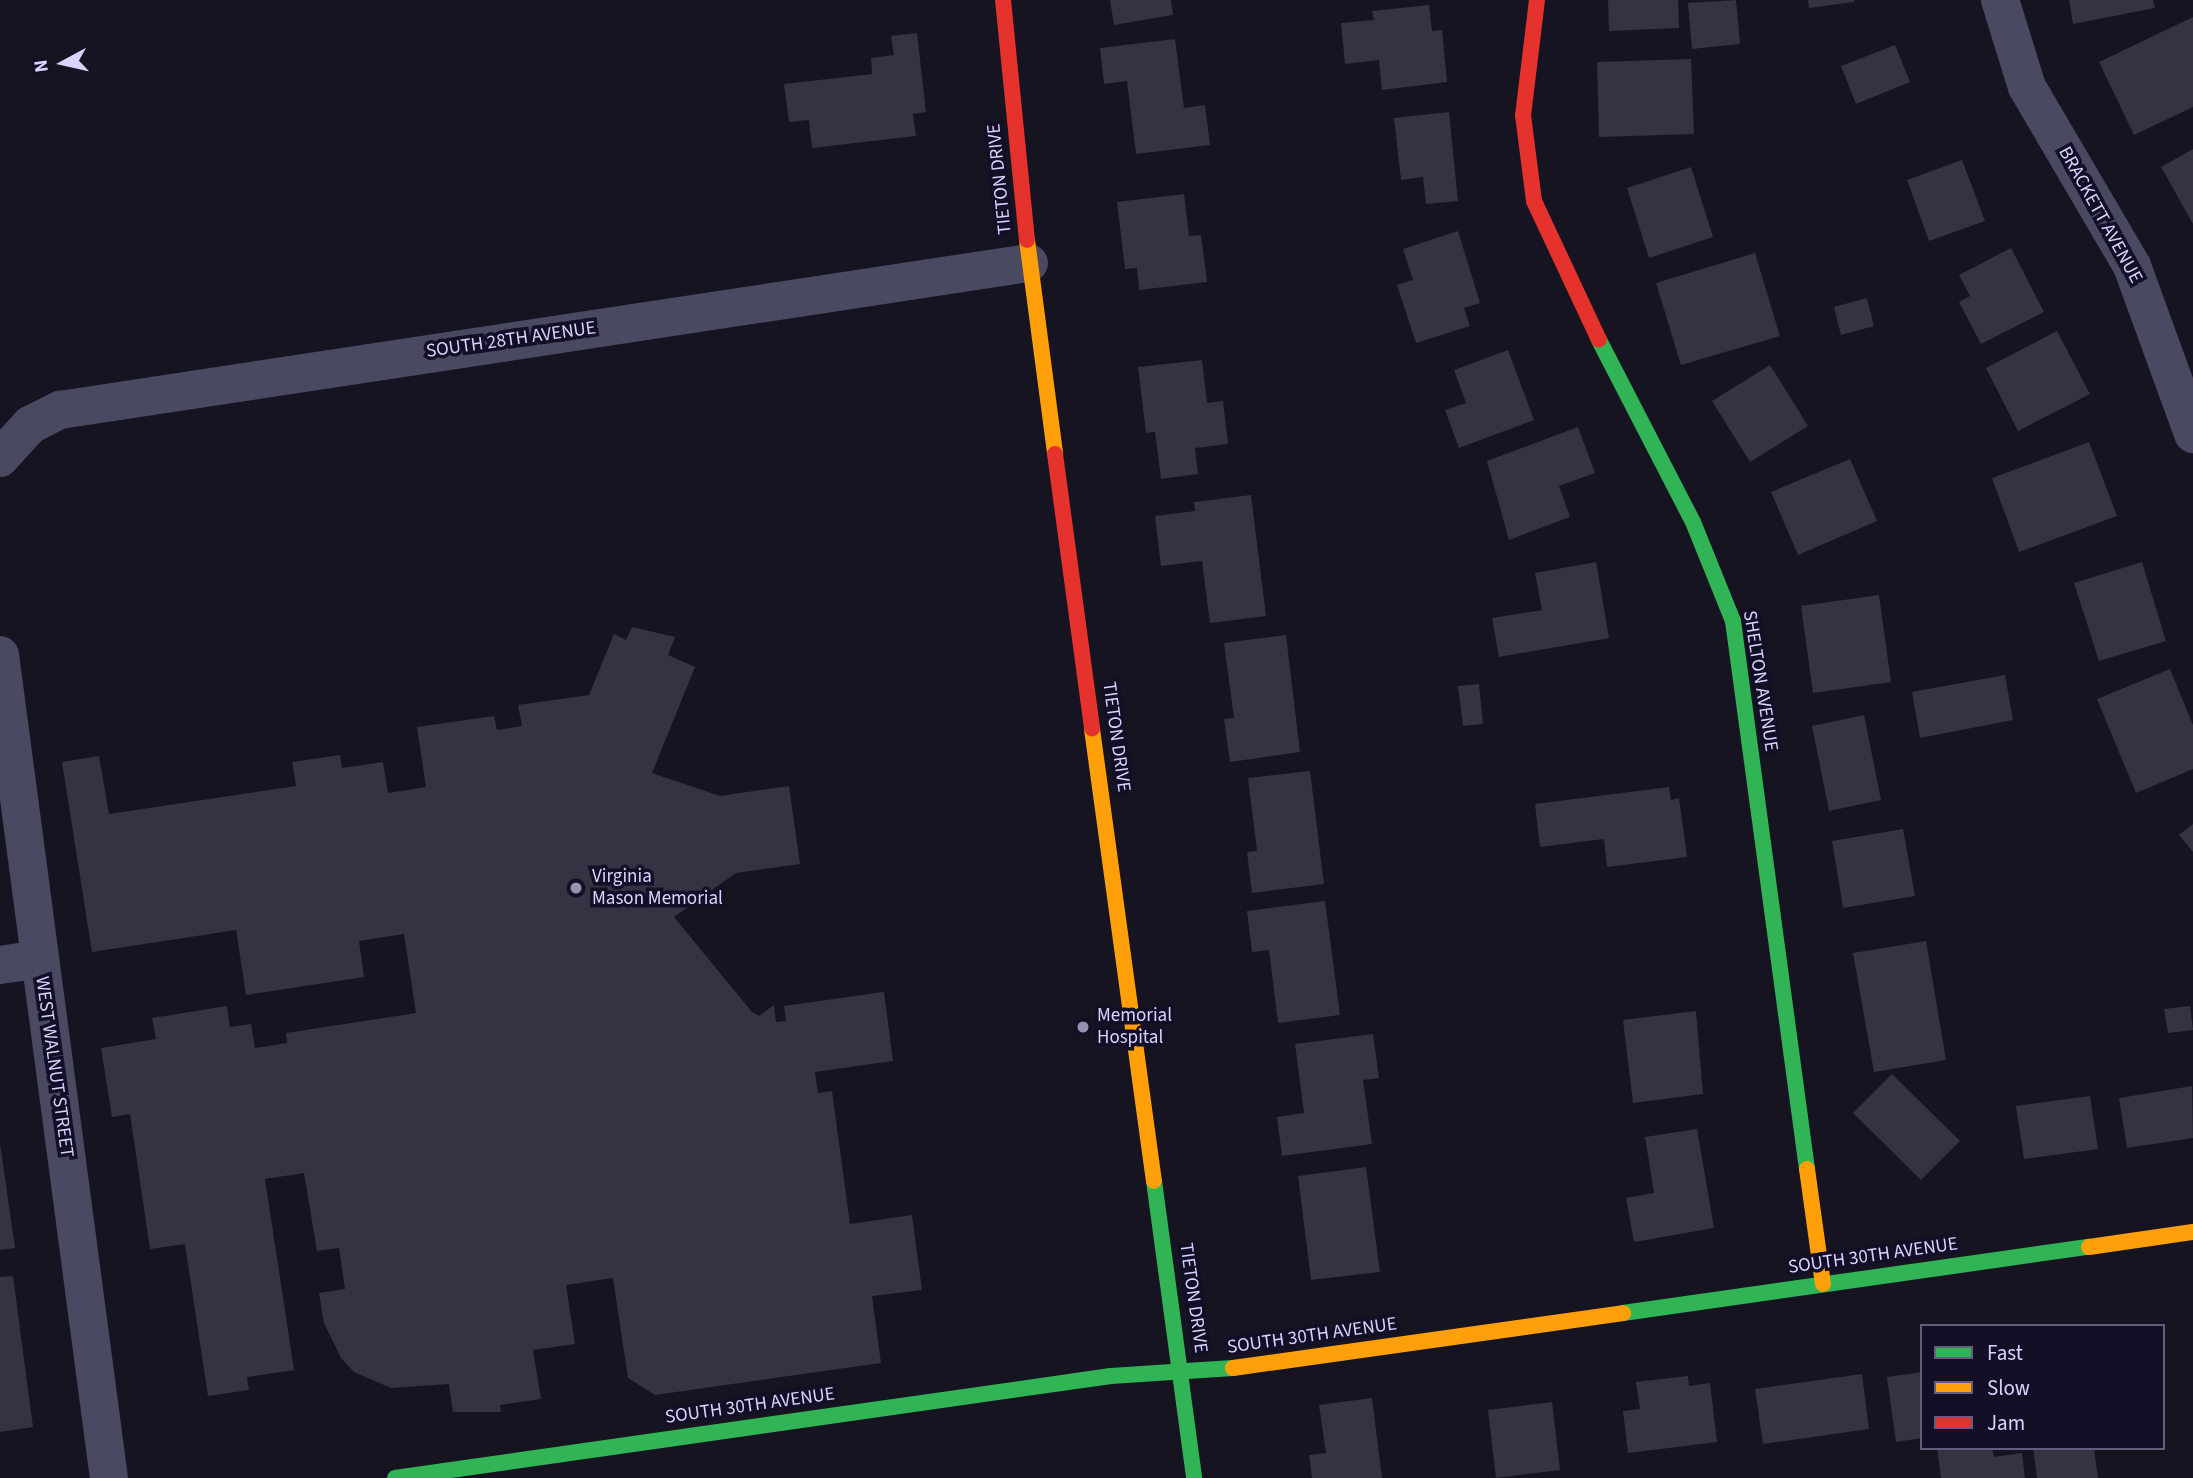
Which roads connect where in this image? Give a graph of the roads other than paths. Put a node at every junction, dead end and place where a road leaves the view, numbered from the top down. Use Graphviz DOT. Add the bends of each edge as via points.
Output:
graph roads {
  1 [pos="1003,0"];
  2 [pos="1537,0"];
  3 [pos="2000,0"];
  4 [pos="1029,263"];
  5 [pos="2193,434"];
  6 [pos="3,453"];
  7 [pos="0,655"];
  8 [pos="40,959"];
  9 [pos="0,965"];
  10 [pos="2193,1232"];
  11 [pos="1823,1284"];
  12 [pos="1183,1376"];
  13 [pos="108,1478"];
  14 [pos="395,1478"];
  15 [pos="1194,1478"];
  1 -- 4 [label="street, TIETON DRIVE"];
  2 -- 11 [label="street, SHELTON AVENUE" via="1523,115 1534,201 1557,259 1693,522 1733,621"];
  3 -- 5 [label="street, BRACKETT AVENUE" via="2027,87 2132,266"];
  4 -- 6 [label="street, SOUTH 28TH AVENUE" via="60,410"];
  4 -- 12 [label="street, TIETON DRIVE"];
  7 -- 8 [label="street, WEST WALNUT STREET"];
  8 -- 9 [label="street"];
  8 -- 13 [label="street, WEST WALNUT STREET"];
  10 -- 11 [label="street, SOUTH 30TH AVENUE"];
  11 -- 12 [label="street, SOUTH 30TH AVENUE"];
  12 -- 14 [label="street, SOUTH 30TH AVENUE" via="1111,1376"];
  12 -- 15 [label="street, TIETON DRIVE"];
}
